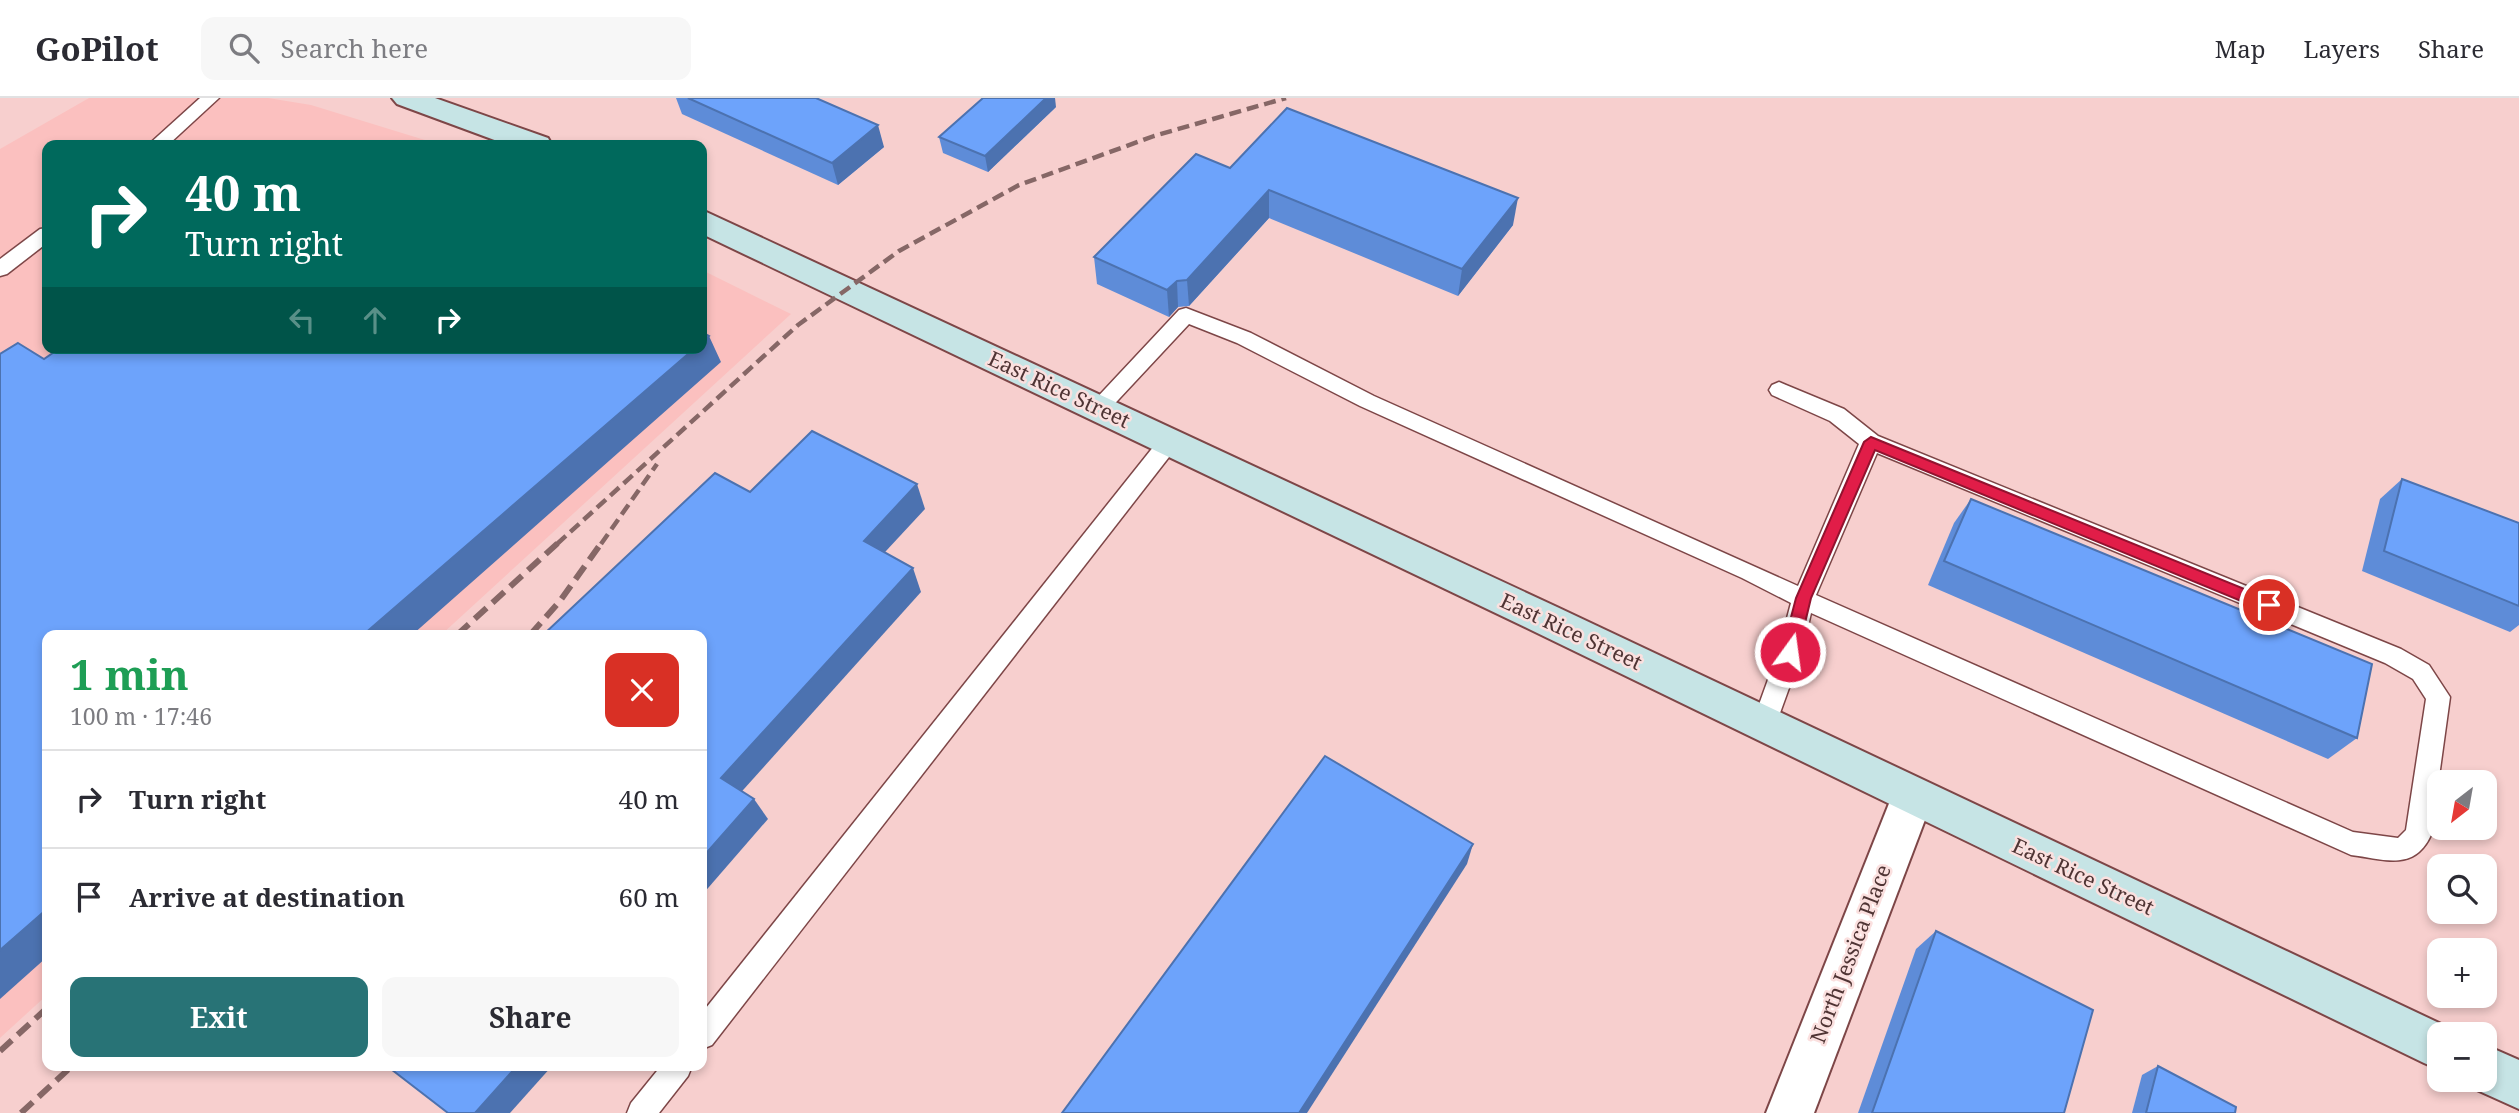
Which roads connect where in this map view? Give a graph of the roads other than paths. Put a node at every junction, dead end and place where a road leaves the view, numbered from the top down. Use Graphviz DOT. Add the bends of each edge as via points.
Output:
graph roads {
  1 [pos="210,98"];
  2 [pos="407,98"];
  3 [pos="163,140"];
  4 [pos="523,140"];
  5 [pos="707,223"];
  6 [pos="42,238"];
  7 [pos="0,269"];
  8 [pos="1779,390"];
  9 [pos="1098,409"];
  10 [pos="1169,442"];
  11 [pos="1871,442"];
  12 [pos="1804,598"];
  13 [pos="1764,724"];
  14 [pos="1913,796"];
  15 [pos="707,1029"];
  16 [pos="2427,1041"];
  17 [pos="674,1071"];
  18 [pos="2497,1075"];
  19 [pos="2519,1085"];
  20 [pos="640,1113"];
  21 [pos="1790,1113"];
  1 -- 3 [label="lane"];
  2 -- 4 [label="main road"];
  5 -- 9 [label="main road, East Rice Street"];
  6 -- 7 [label="lane"];
  8 -- 11 [label="lane" via="1837,415"];
  9 -- 10 [label="main road, East Rice Street"];
  9 -- 12 [label="lane" via="1186,315"];
  10 -- 13 [label="main road, East Rice Street"];
  10 -- 15 [label="lane"];
  11 -- 12 [label="lane"];
  11 -- 12 [label="lane" via="2393,656 2421,672 2438,697 2418,835 2403,850 2351,843"];
  12 -- 13 [label="lane"];
  13 -- 14 [label="main road, East Rice Street"];
  14 -- 16 [label="main road, East Rice Street"];
  14 -- 21 [label="street, North Jessica Place"];
  17 -- 20 [label="lane"];
  18 -- 19 [label="main road"];
}
